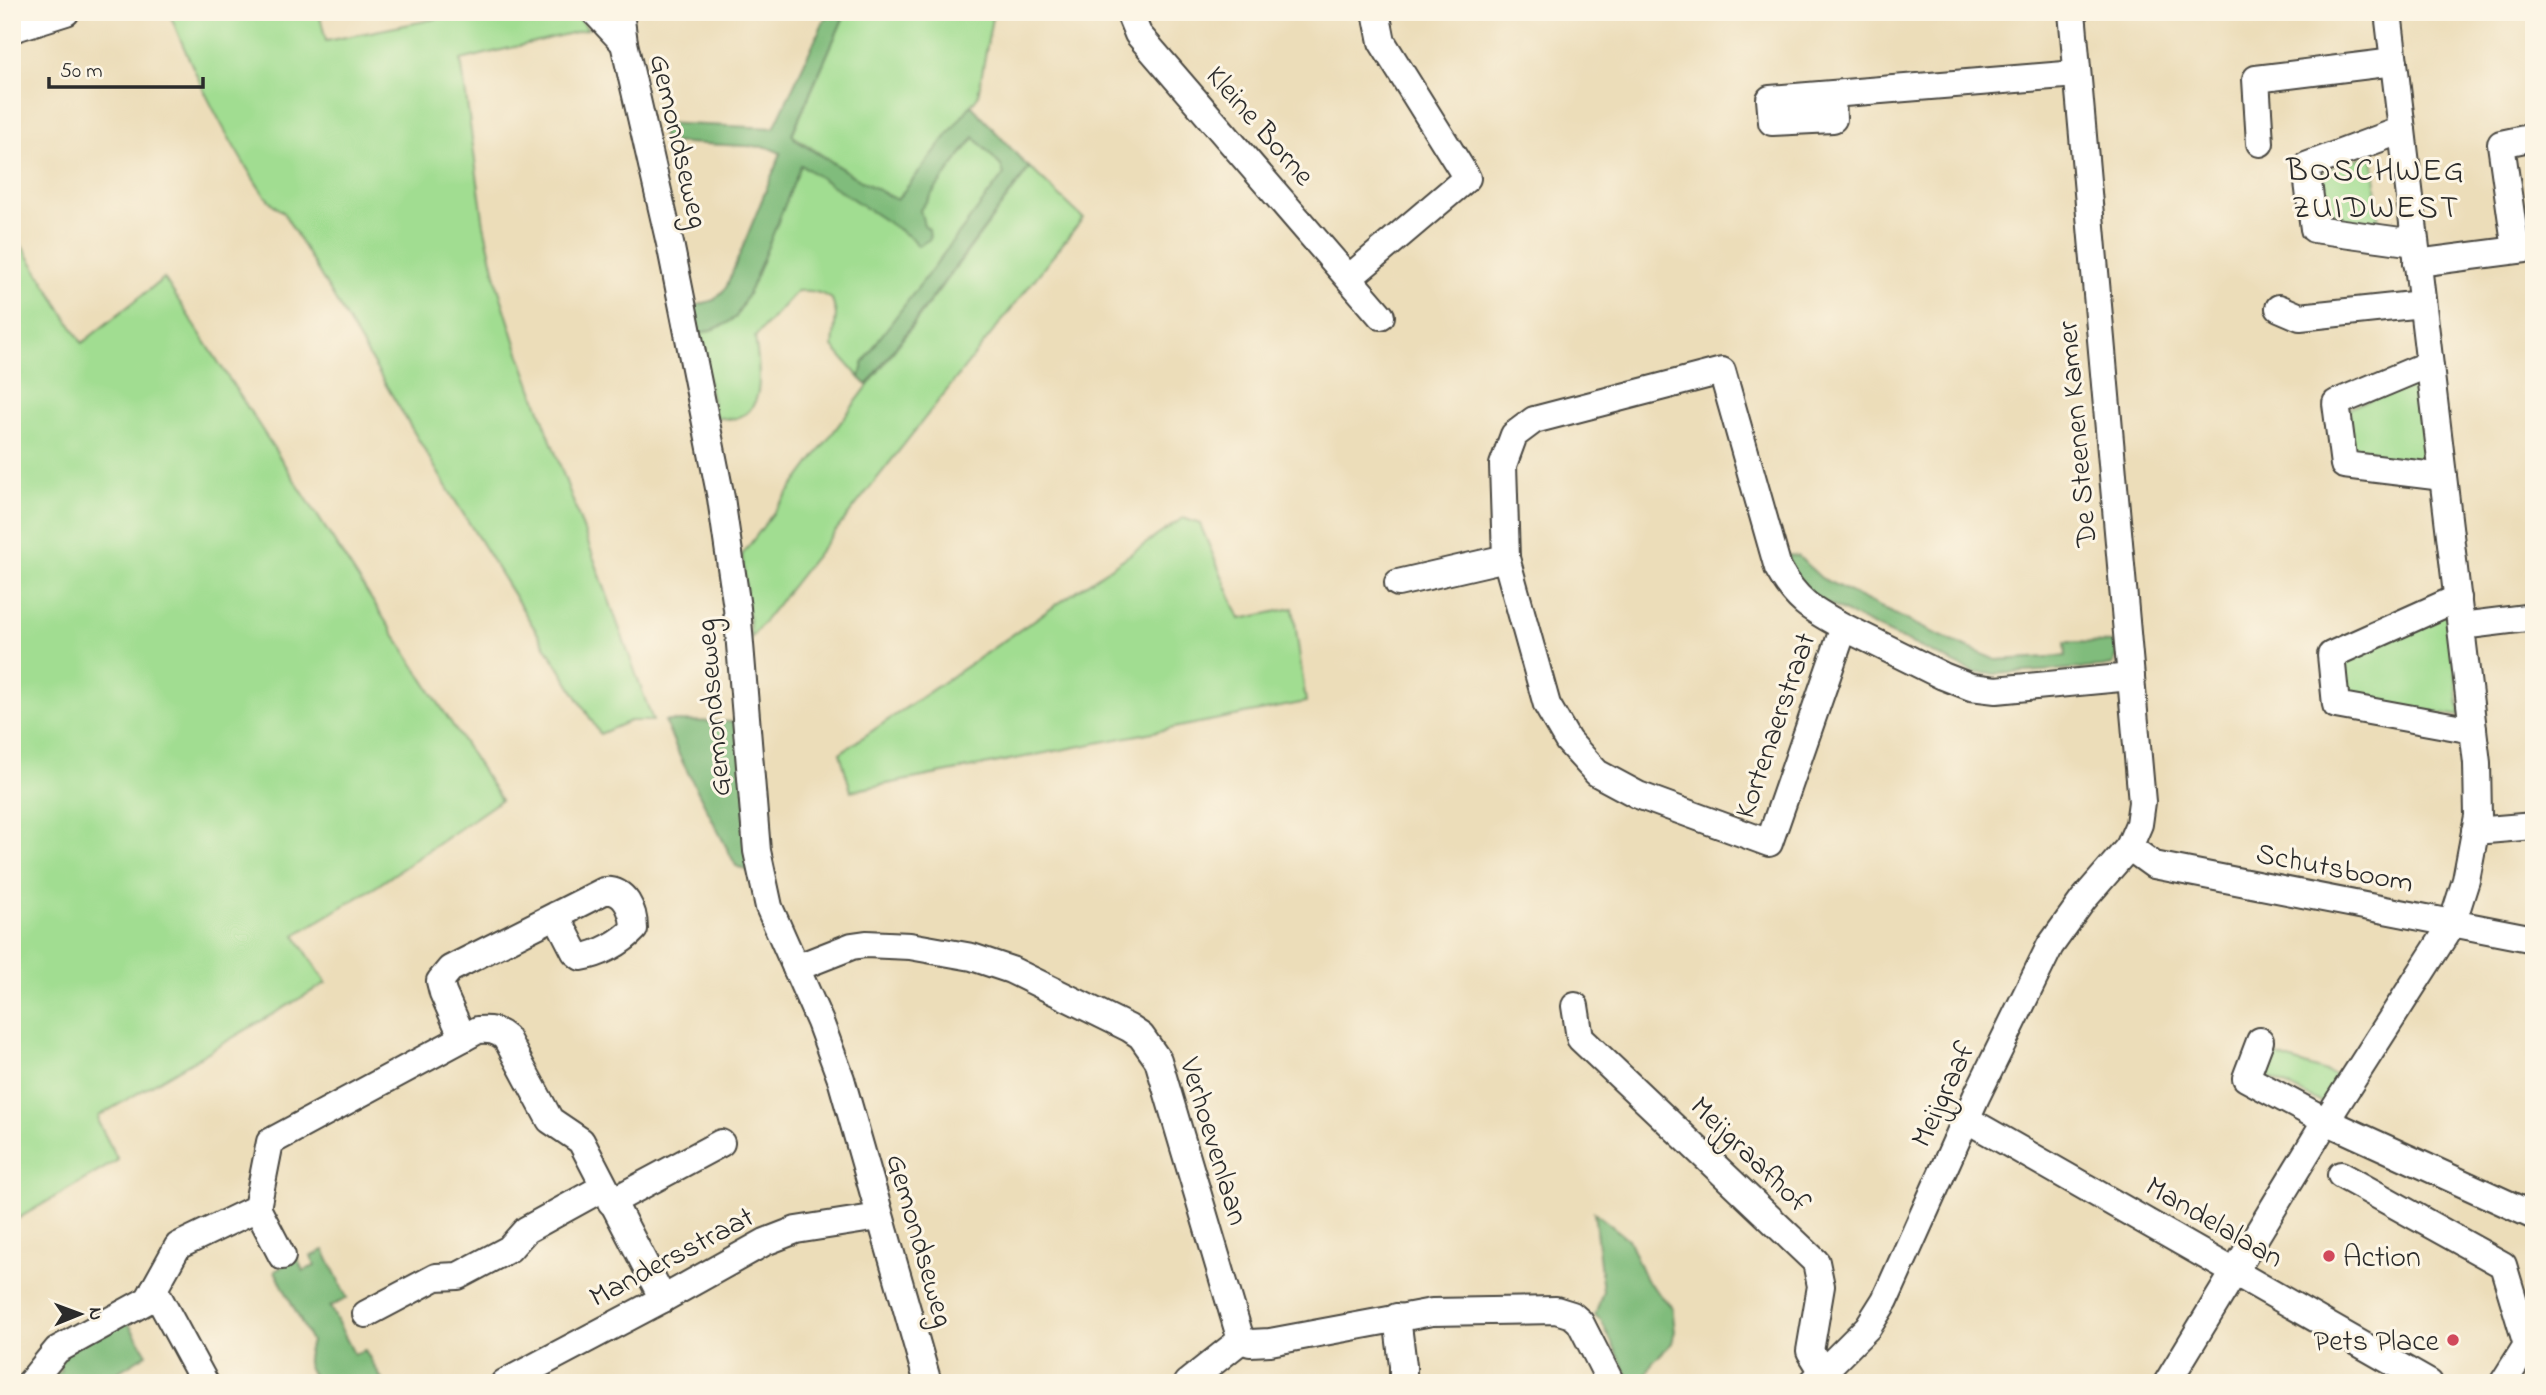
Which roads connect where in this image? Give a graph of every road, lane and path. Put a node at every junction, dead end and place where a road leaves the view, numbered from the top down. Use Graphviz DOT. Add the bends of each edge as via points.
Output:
graph roads {
  1 [pos="66,12"];
  2 [pos="595,12"];
  3 [pos="620,12"];
  4 [pos="1129,12"];
  5 [pos="1376,12"];
  6 [pos="2072,12"];
  7 [pos="2388,12"];
  8 [pos="12,29"];
  9 [pos="624,43"];
  10 [pos="2394,62"];
  11 [pos="2077,74"];
  12 [pos="1832,95"];
  13 [pos="2402,130"];
  14 [pos="2534,137"];
  15 [pos="2260,144"];
  16 [pos="2525,249"];
  17 [pos="2416,253"];
  18 [pos="1349,278"];
  19 [pos="2421,304"];
  20 [pos="2279,308"];
  21 [pos="1381,316"];
  22 [pos="2430,364"];
  23 [pos="2443,477"];
  24 [pos="1506,558"];
  25 [pos="1398,583"];
  26 [pos="2458,598"];
  27 [pos="2534,617"];
  28 [pos="2461,626"];
  29 [pos="1844,627"];
  30 [pos="2131,677"];
  31 [pos="2473,730"];
  32 [pos="2534,826"];
  33 [pos="2475,831"];
  34 [pos="2129,847"];
  35 [pos="556,915"];
  36 [pos="2452,924"];
  37 [pos="2534,939"];
  38 [pos="796,968"];
  39 [pos="1575,1006"];
  40 [pos="464,1038"];
  41 [pos="2260,1041"];
  42 [pos="1966,1119"];
  43 [pos="2326,1121"];
  44 [pos="721,1143"];
  45 [pos="2341,1175"];
  46 [pos="607,1194"];
  47 [pos="257,1208"];
  48 [pos="2534,1216"];
  49 [pos="879,1217"];
  50 [pos="282,1256"];
  51 [pos="2234,1270"];
  52 [pos="154,1289"];
  53 [pos="663,1299"];
  54 [pos="366,1314"];
  55 [pos="1397,1317"];
  56 [pos="1241,1340"];
  57 [pos="1823,1379"];
  58 [pos="30,1383"];
  59 [pos="205,1383"];
  60 [pos="505,1383"];
  61 [pos="928,1383"];
  62 [pos="1187,1383"];
  63 [pos="1403,1383"];
  64 [pos="1611,1383"];
  65 [pos="2167,1383"];
  66 [pos="2429,1383"];
  67 [pos="2503,1383"];
  1 -- 8 [label="street"];
  2 -- 9 [label="street"];
  3 -- 9 [label="street, Gemondseweg"];
  4 -- 18 [label="street, Kleine Borne" via="1138,34"];
  5 -- 18 [label="street" via="1382,42 1467,178"];
  6 -- 11 [label="street, De Steenen Kamer"];
  7 -- 10 [label="street"];
  9 -- 38 [label="street, Gemondseweg" via="721,498 737,608 761,880"];
  10 -- 13 [label="street"];
  10 -- 15 [label="street" via="2256,79"];
  11 -- 12 [label="street"];
  11 -- 30 [label="street, De Steenen Kamer"];
  13 -- 17 [label="street"];
  13 -- 17 [label="street" via="2306,166 2314,229"];
  14 -- 16 [label="street" via="2501,144"];
  16 -- 17 [label="street"];
  17 -- 19 [label="street"];
  18 -- 21 [label="street, Kleine Borne"];
  19 -- 20 [label="street" via="2300,317"];
  19 -- 22 [label="street"];
  22 -- 23 [label="street"];
  22 -- 23 [label="street" via="2336,403 2344,465"];
  23 -- 26 [label="street"];
  24 -- 25 [label="street"];
  24 -- 29 [label="street, Kortenaerstraat" via="1503,465 1514,435 1534,420 1722,371 1779,568 1791,591 1811,609"];
  24 -- 29 [label="street, Kortenaerstraat" via="1547,705 1568,741 1597,773 1638,795 1769,843"];
  26 -- 28 [label="street"];
  26 -- 31 [label="street" via="2331,655 2336,705"];
  27 -- 28 [label="street"];
  28 -- 31 [label="street"];
  29 -- 30 [label="street, Kortenaerstraat" via="1971,687 1996,690"];
  30 -- 34 [label="street, De Steenen Kamer" via="2142,803"];
  31 -- 33 [label="street"];
  32 -- 33 [label="street"];
  33 -- 36 [label="street"];
  34 -- 36 [label="street, Schutsboom" via="2154,865"];
  34 -- 42 [label="street, Meijgraaf" via="2050,946"];
  35 -- 40 [label="street" via="450,969 440,981"];
  36 -- 37 [label="street, Schutsboom"];
  36 -- 43 [label="street"];
  38 -- 49 [label="street, Gemondseweg" via="841,1079"];
  38 -- 56 [label="street, Verhoevenlaan" via="866,944 972,957 1141,1036 1158,1060"];
  39 -- 57 [label="street, Meijgraafhof" via="1580,1038 1816,1262 1821,1286 1810,1351"];
  40 -- 46 [label="street" via="488,1029 506,1038 550,1120 580,1141"];
  40 -- 47 [label="street" via="270,1142"];
  41 -- 43 [label="street" via="2246,1078"];
  42 -- 51 [label="street, Mandelalaan"];
  42 -- 57 [label="street, Meijgraaf" via="1885,1300"];
  43 -- 48 [label="street"];
  43 -- 51 [label="street"];
  44 -- 46 [label="street"];
  45 -- 67 [label="street" via="2503,1265 2527,1345"];
  46 -- 53 [label="street"];
  46 -- 54 [label="street" via="526,1230 509,1249 458,1276 436,1277"];
  47 -- 50 [label="street"];
  47 -- 52 [label="street" via="178,1246"];
  49 -- 53 [label="street, Mandersstraat" via="796,1230 765,1242"];
  49 -- 61 [label="street, Gemondseweg"];
  51 -- 65 [label="street"];
  51 -- 66 [label="street, Mandelalaan"];
  52 -- 58 [label="street" via="148,1300 57,1350"];
  52 -- 59 [label="street"];
  53 -- 60 [label="street, Mandersstraat"];
  55 -- 56 [label="street" via="1270,1342"];
  55 -- 63 [label="street"];
  55 -- 64 [label="street" via="1467,1310 1564,1312 1580,1322"];
  56 -- 62 [label="street"];
}
